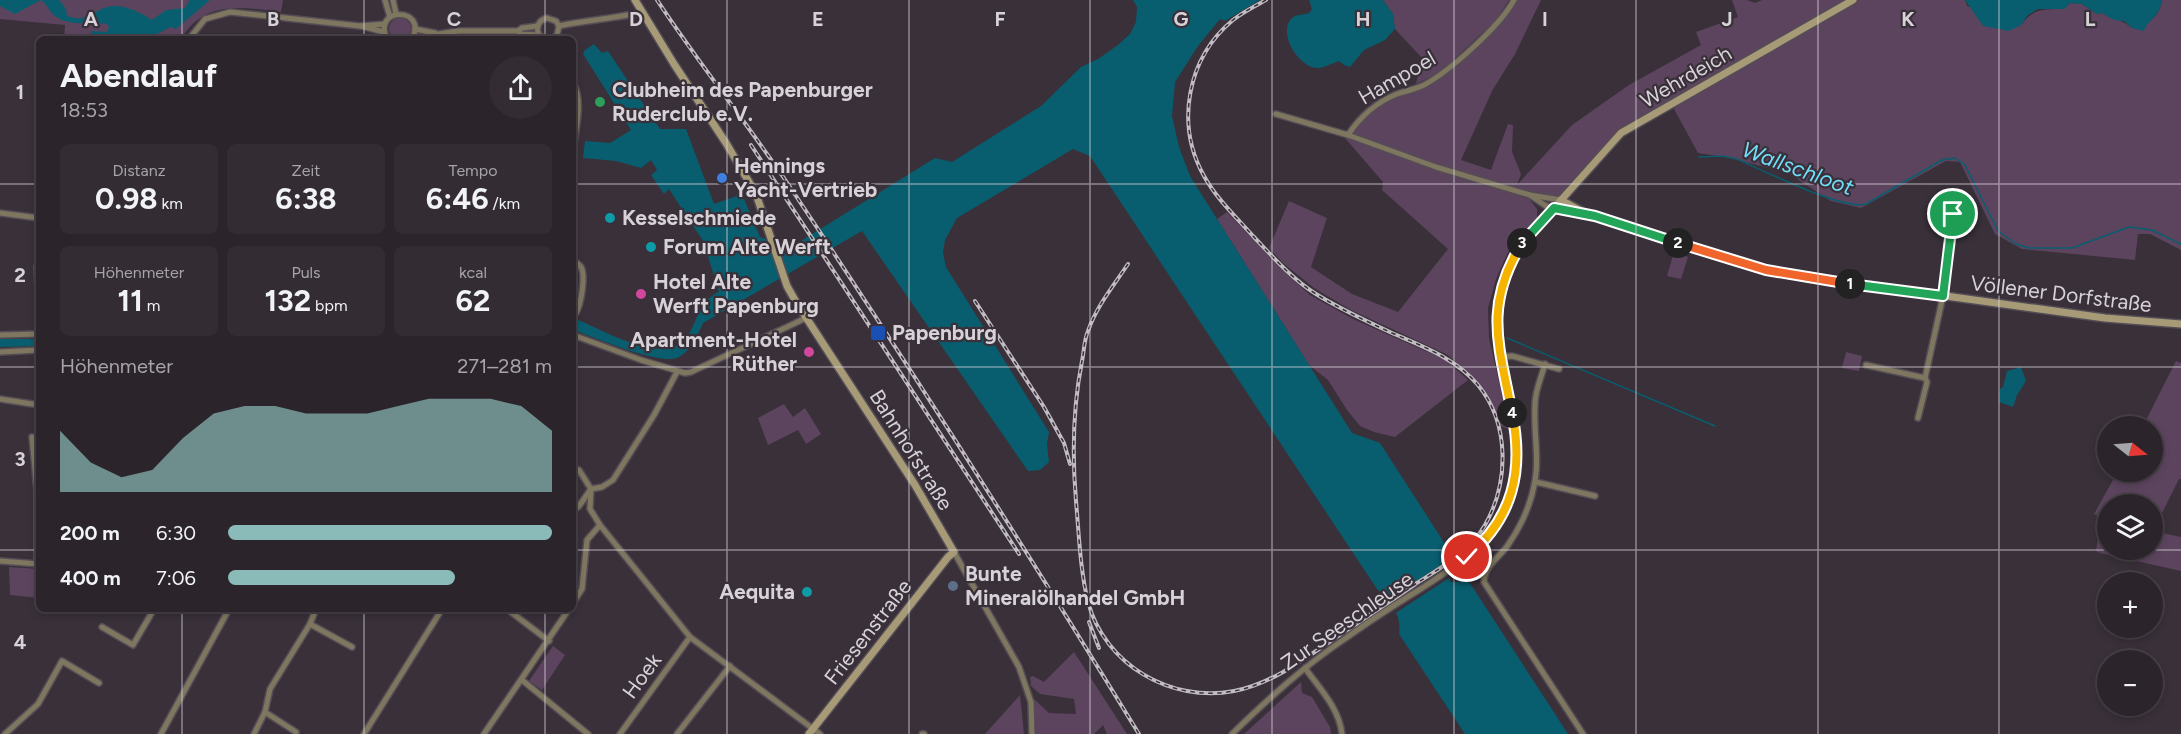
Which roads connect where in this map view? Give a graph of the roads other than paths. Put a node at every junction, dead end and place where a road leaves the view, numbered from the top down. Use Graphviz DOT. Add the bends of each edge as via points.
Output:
graph roads {
  1 [pos="386,0"];
  2 [pos="393,0"];
  3 [pos="634,0"];
  4 [pos="1514,0"];
  5 [pos="1853,0"];
  6 [pos="642,12"];
  7 [pos="396,14"];
  8 [pos="390,17"];
  9 [pos="385,24"];
  10 [pos="360,26"];
  11 [pos="538,26"];
  12 [pos="559,26"];
  13 [pos="415,29"];
  14 [pos="518,31"];
  15 [pos="384,32"];
  16 [pos="449,32"];
  17 [pos="191,36"];
  18 [pos="386,36"];
  19 [pos="413,36"];
  20 [pos="424,36"];
  21 [pos="535,36"];
  22 [pos="542,36"];
  23 [pos="556,36"];
  24 [pos="576,89"];
  25 [pos="576,103"];
  26 [pos="578,105"];
  27 [pos="1276,114"];
  28 [pos="576,124"];
  29 [pos="1348,135"];
  30 [pos="1530,195"];
  31 [pos="1561,200"];
  32 [pos="1952,200"];
  33 [pos="1554,208"];
  34 [pos="0,213"];
  35 [pos="1587,214"];
  36 [pos="36,218"];
  37 [pos="576,262"];
  38 [pos="1943,296"];
  39 [pos="576,310"];
  40 [pos="806,318"];
  41 [pos="2181,324"];
  42 [pos="36,334"];
  43 [pos="0,335"];
  44 [pos="576,336"];
  45 [pos="36,350"];
  46 [pos="0,352"];
  47 [pos="1500,357"];
  48 [pos="1545,364"];
  49 [pos="1866,365"];
  50 [pos="1559,369"];
  51 [pos="677,372"];
  52 [pos="1926,378"];
  53 [pos="0,399"];
  54 [pos="36,404"];
  55 [pos="1918,418"];
  56 [pos="32,437"];
  57 [pos="576,469"];
  58 [pos="36,470"];
  59 [pos="1536,482"];
  60 [pos="591,489"];
  61 [pos="1595,496"];
  62 [pos="576,508"];
  63 [pos="600,525"];
  64 [pos="954,552"];
  65 [pos="0,561"];
  66 [pos="36,564"];
  67 [pos="576,598"];
  68 [pos="152,612"];
  69 [pos="227,612"];
  70 [pos="315,612"];
  71 [pos="440,612"];
  72 [pos="511,612"];
  73 [pos="567,612"];
  74 [pos="310,624"];
  75 [pos="102,627"];
  76 [pos="690,637"];
  77 [pos="549,641"];
  78 [pos="351,647"];
  79 [pos="730,666"];
  80 [pos="1305,668"];
  81 [pos="522,680"];
  82 [pos="99,683"];
  83 [pos="265,712"];
  84 [pos="811,731"];
  85 [pos="296,732"];
  86 [pos="5,734"];
  87 [pos="161,734"];
  88 [pos="254,734"];
  89 [pos="364,734"];
  90 [pos="484,734"];
  91 [pos="588,734"];
  92 [pos="620,734"];
  93 [pos="677,734"];
  94 [pos="820,734"];
  95 [pos="1032,734"];
  96 [pos="1232,734"];
  97 [pos="1342,734"];
  98 [pos="1583,734"];
  1 -- 8 [label="street"];
  2 -- 7 [label="street"];
  3 -- 6 [label="street, Bahnhofstraße"];
  4 -- 29 [label="street, Hampoel" via="1499,22 1443,74 1367,112"];
  5 -- 31 [label="street, Wehrdeich" via="1621,133"];
  6 -- 12 [label="street"];
  6 -- 40 [label="street, Bahnhofstraße" via="756,194 787,286"];
  7 -- 8 [label="street"];
  7 -- 13 [label="street" via="410,18"];
  8 -- 9 [label="street"];
  9 -- 10 [label="street"];
  9 -- 15 [label="street"];
  10 -- 15 [label="street"];
  10 -- 17 [label="street" via="230,12 206,19"];
  11 -- 12 [label="street" via="548,18"];
  11 -- 14 [label="street"];
  11 -- 22 [label="street"];
  12 -- 23 [label="street"];
  13 -- 16 [label="street"];
  13 -- 19 [label="street"];
  14 -- 16 [label="street"];
  14 -- 21 [label="street"];
  15 -- 18 [label="street"];
  16 -- 20 [label="street"];
  24 -- 26 [label="street"];
  25 -- 26 [label="street"];
  26 -- 28 [label="street"];
  27 -- 29 [label="street, Hampoel"];
  29 -- 30 [label="street, Hampoel"];
  30 -- 31 [label="street, Hampoel"];
  30 -- 33 [label="street, Hampoel"];
  31 -- 33 [label="street, Wehrdeich"];
  31 -- 35 [label="street, Völlener Dorfstraße"];
  32 -- 38 [label="street"];
  33 -- 35 [label="street, Völlener Dorfstraße"];
  33 -- 47 [label="street, Zur Seeschleuse" via="1526,237 1503,279 1496,316"];
  34 -- 36 [label="street"];
  35 -- 38 [label="street, Völlener Dorfstraße" via="1766,270"];
  37 -- 39 [label="street" via="582,272 581,300"];
  38 -- 41 [label="street, Völlener Dorfstraße" via="2104,318"];
  38 -- 52 [label="street"];
  40 -- 51 [label="street" via="692,372"];
  40 -- 64 [label="street, Bahnhofstraße" via="910,476"];
  42 -- 43 [label="street"];
  44 -- 51 [label="street"];
  45 -- 46 [label="street"];
  47 -- 48 [label="street"];
  47 -- 80 [label="street, Zur Seeschleuse" via="1518,443 1509,501 1495,528 1457,565"];
  48 -- 50 [label="street"];
  48 -- 59 [label="street" via="1535,400"];
  49 -- 52 [label="street"];
  51 -- 60 [label="street" via="614,480"];
  52 -- 55 [label="street"];
  53 -- 54 [label="street"];
  56 -- 58 [label="street"];
  57 -- 60 [label="street"];
  59 -- 61 [label="street"];
  59 -- 98 [label="street" via="1523,520 1487,569 1484,582"];
  60 -- 62 [label="street"];
  60 -- 63 [label="street" via="590,509"];
  63 -- 67 [label="street" via="587,540 582,589"];
  63 -- 76 [label="street"];
  64 -- 84 [label="street, Friesenstraße"];
  64 -- 95 [label="street, Bahnhofstraße" via="1019,667 1030,702"];
  65 -- 66 [label="street"];
  68 -- 75 [label="street" via="133,645"];
  69 -- 87 [label="street"];
  70 -- 74 [label="street"];
  71 -- 89 [label="street"];
  72 -- 77 [label="street"];
  73 -- 77 [label="street"];
  74 -- 78 [label="street"];
  74 -- 83 [label="street" via="270,689"];
  76 -- 79 [label="street"];
  76 -- 92 [label="street, Hoek"];
  77 -- 81 [label="street"];
  79 -- 84 [label="street"];
  79 -- 93 [label="street"];
  80 -- 96 [label="street, Zur Seeschleuse"];
  80 -- 97 [label="street" via="1334,707"];
  81 -- 90 [label="street"];
  81 -- 91 [label="street"];
  82 -- 86 [label="street" via="62,661 38,704"];
  83 -- 85 [label="street"];
  83 -- 88 [label="street"];
  84 -- 94 [label="street"];
}
